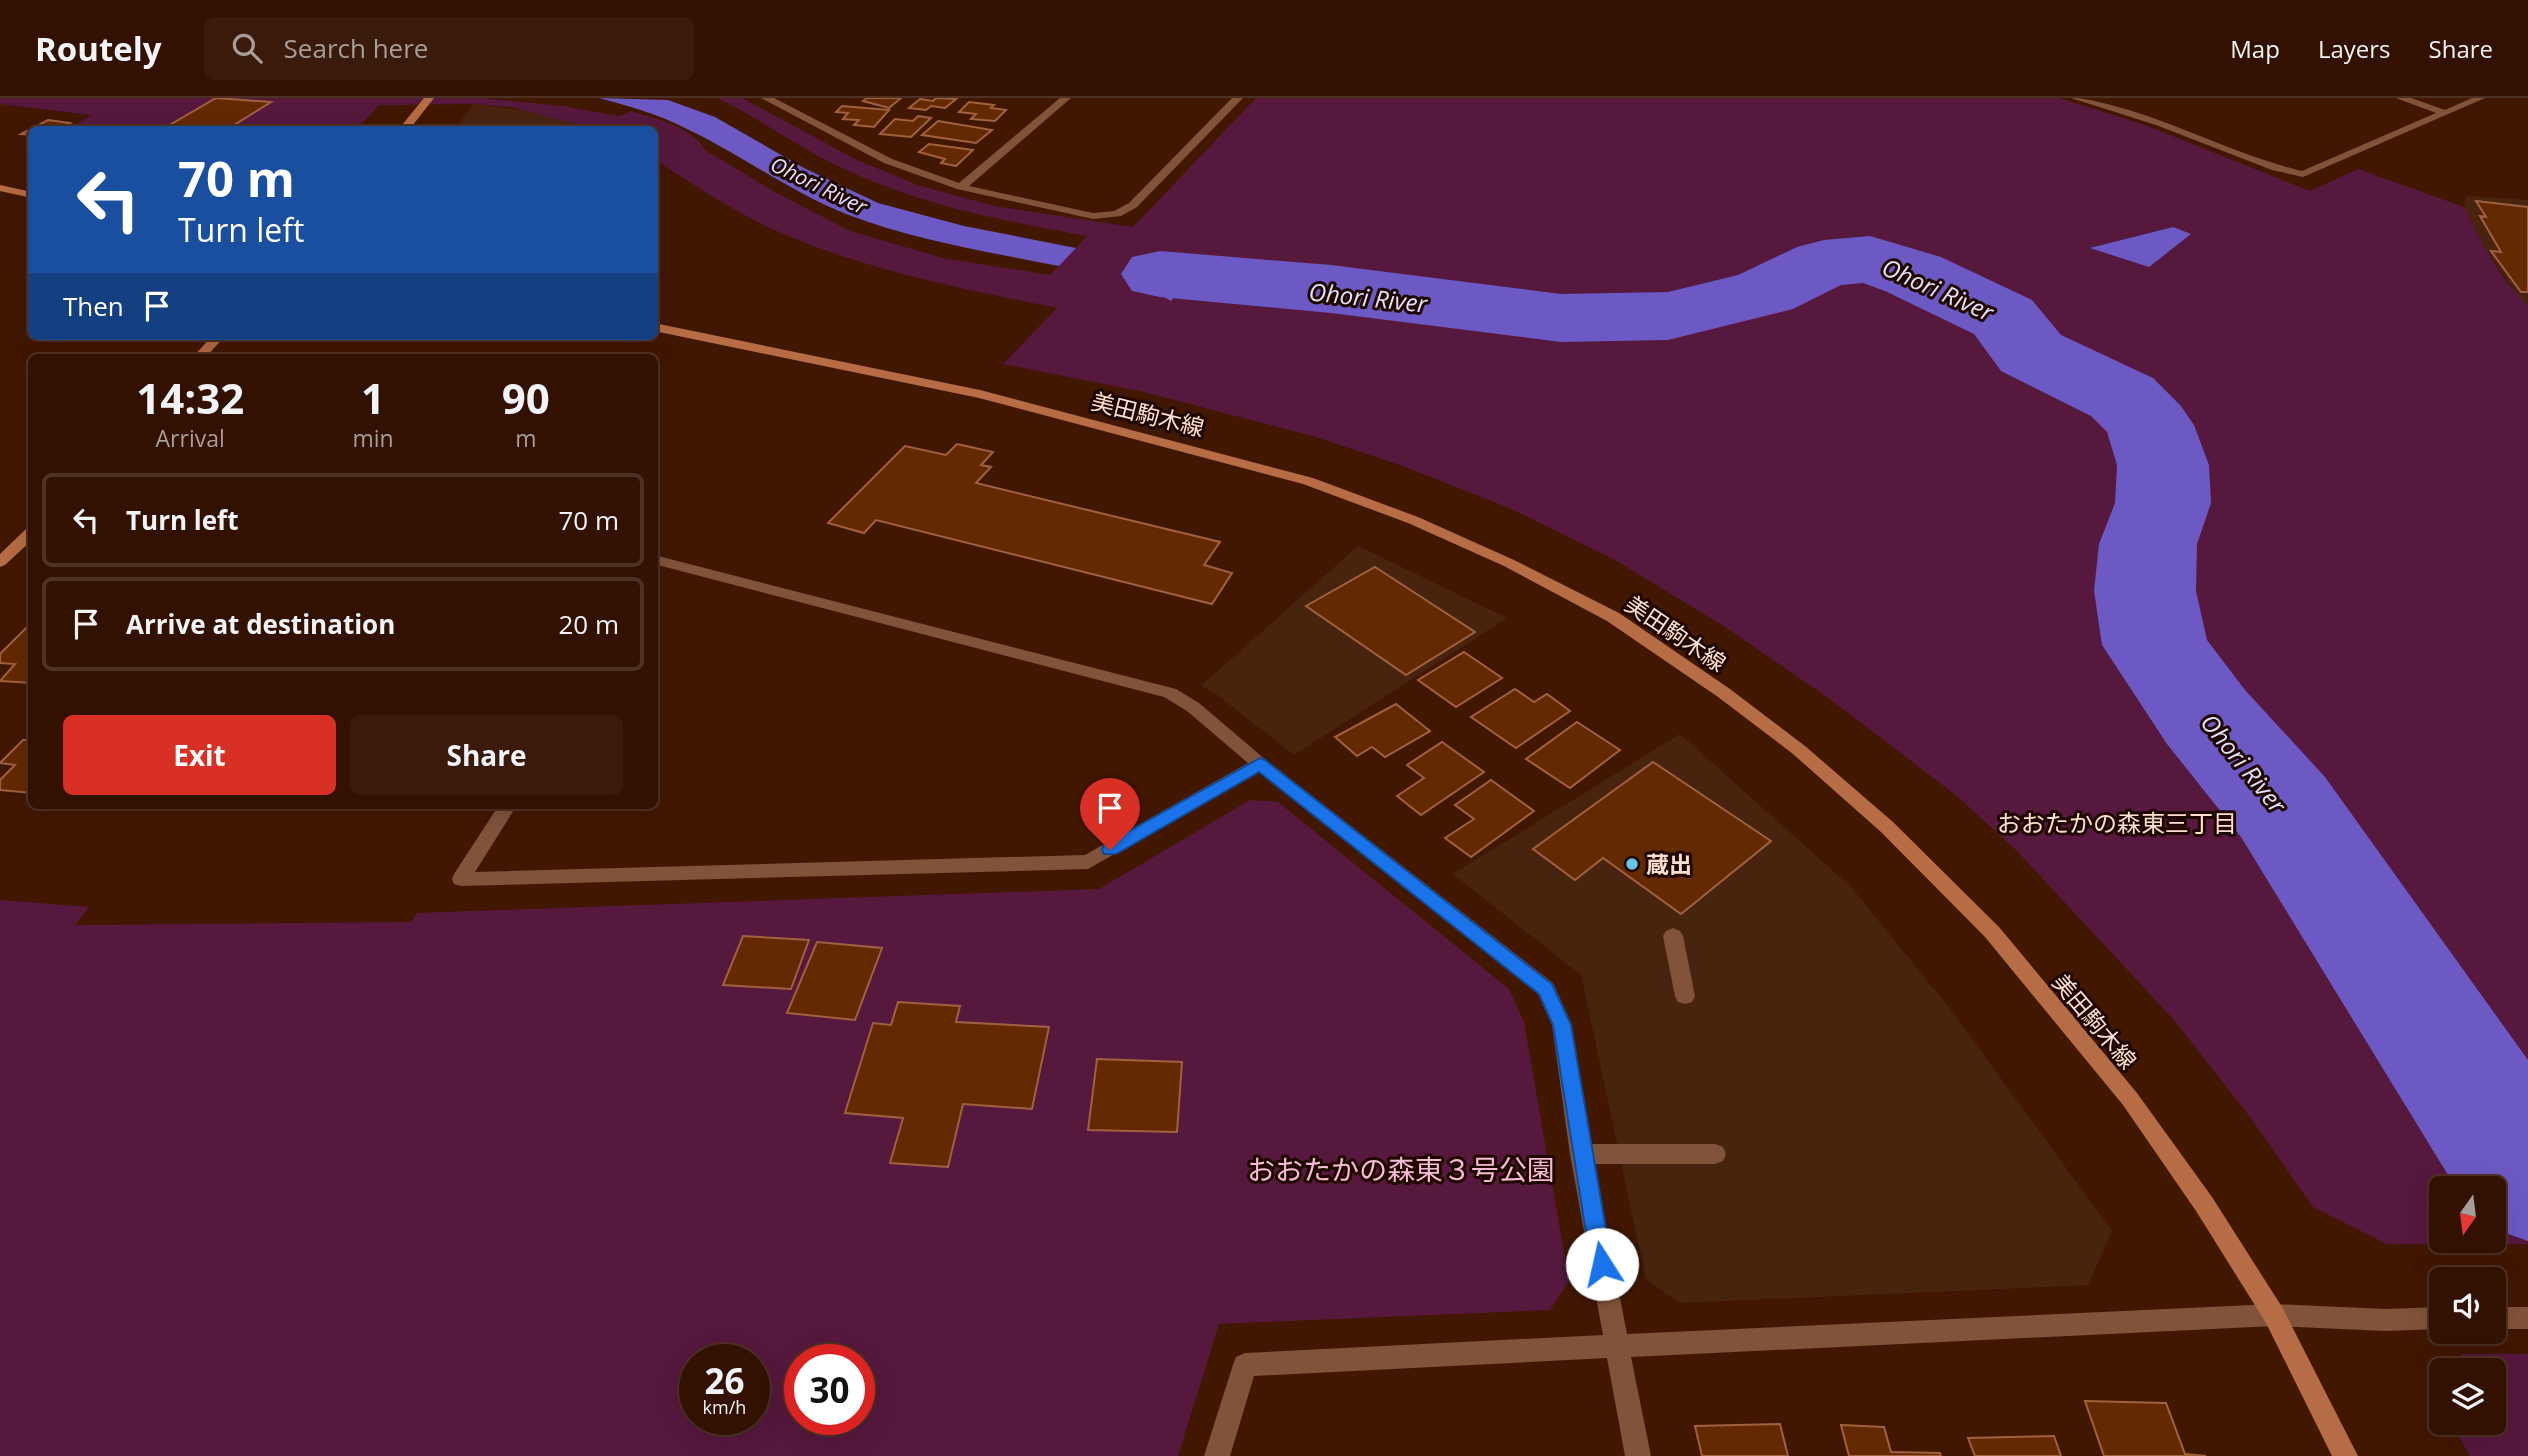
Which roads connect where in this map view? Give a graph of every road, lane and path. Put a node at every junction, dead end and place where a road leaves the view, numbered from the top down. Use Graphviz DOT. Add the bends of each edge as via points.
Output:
graph roads {
  1 [pos="429,98"];
  2 [pos="766,98"];
  3 [pos="1066,98"];
  4 [pos="1238,98"];
  5 [pos="2076,98"];
  6 [pos="2401,98"];
  7 [pos="2480,98"];
  8 [pos="2445,113"];
  9 [pos="406,126"];
  10 [pos="961,187"];
  11 [pos="0,188"];
  12 [pos="28,194"];
  13 [pos="658,328"];
  14 [pos="215,340"];
  15 [pos="202,354"];
  16 [pos="28,535"];
  17 [pos="0,562"];
  18 [pos="658,565"];
  19 [pos="1260,764"];
  20 [pos="505,809"];
  21 [pos="1672,936"];
  22 [pos="1685,996"];
  23 [pos="1581,1154"];
  24 [pos="1715,1154"];
  25 [pos="2274,1315"];
  26 [pos="2429,1318"];
  27 [pos="2506,1318"];
  28 [pos="2528,1318"];
  29 [pos="1617,1346"];
  30 [pos="1217,1456"];
  31 [pos="1639,1456"];
  32 [pos="2345,1456"];
  1 -- 9 [label="street"];
  2 -- 10 [label="street" via="888,162"];
  3 -- 10 [label="street"];
  4 -- 10 [label="street" via="1133,205 1117,214 1093,216 1058,210"];
  5 -- 8 [label="street" via="2303,174"];
  6 -- 8 [label="street"];
  7 -- 8 [label="street"];
  11 -- 12 [label="street"];
  13 -- 25 [label="street, 美田駒木線" via="980,394 1308,481 1461,542 1613,617 1799,750 1887,827 1992,932 2130,1098"];
  14 -- 15 [label="street"];
  16 -- 17 [label="street"];
  18 -- 19 [label="street" via="1170,693"];
  19 -- 20 [label="street" via="1088,862 461,879"];
  19 -- 23 [label="street" via="1546,989 1562,1025"];
  21 -- 22 [label="street"];
  23 -- 24 [label="street"];
  23 -- 29 [label="street"];
  25 -- 26 [label="street"];
  25 -- 29 [label="street"];
  25 -- 32 [label="street, 美田駒木線"];
  27 -- 28 [label="street"];
  29 -- 30 [label="street" via="1244,1365"];
  29 -- 31 [label="street"];
}
